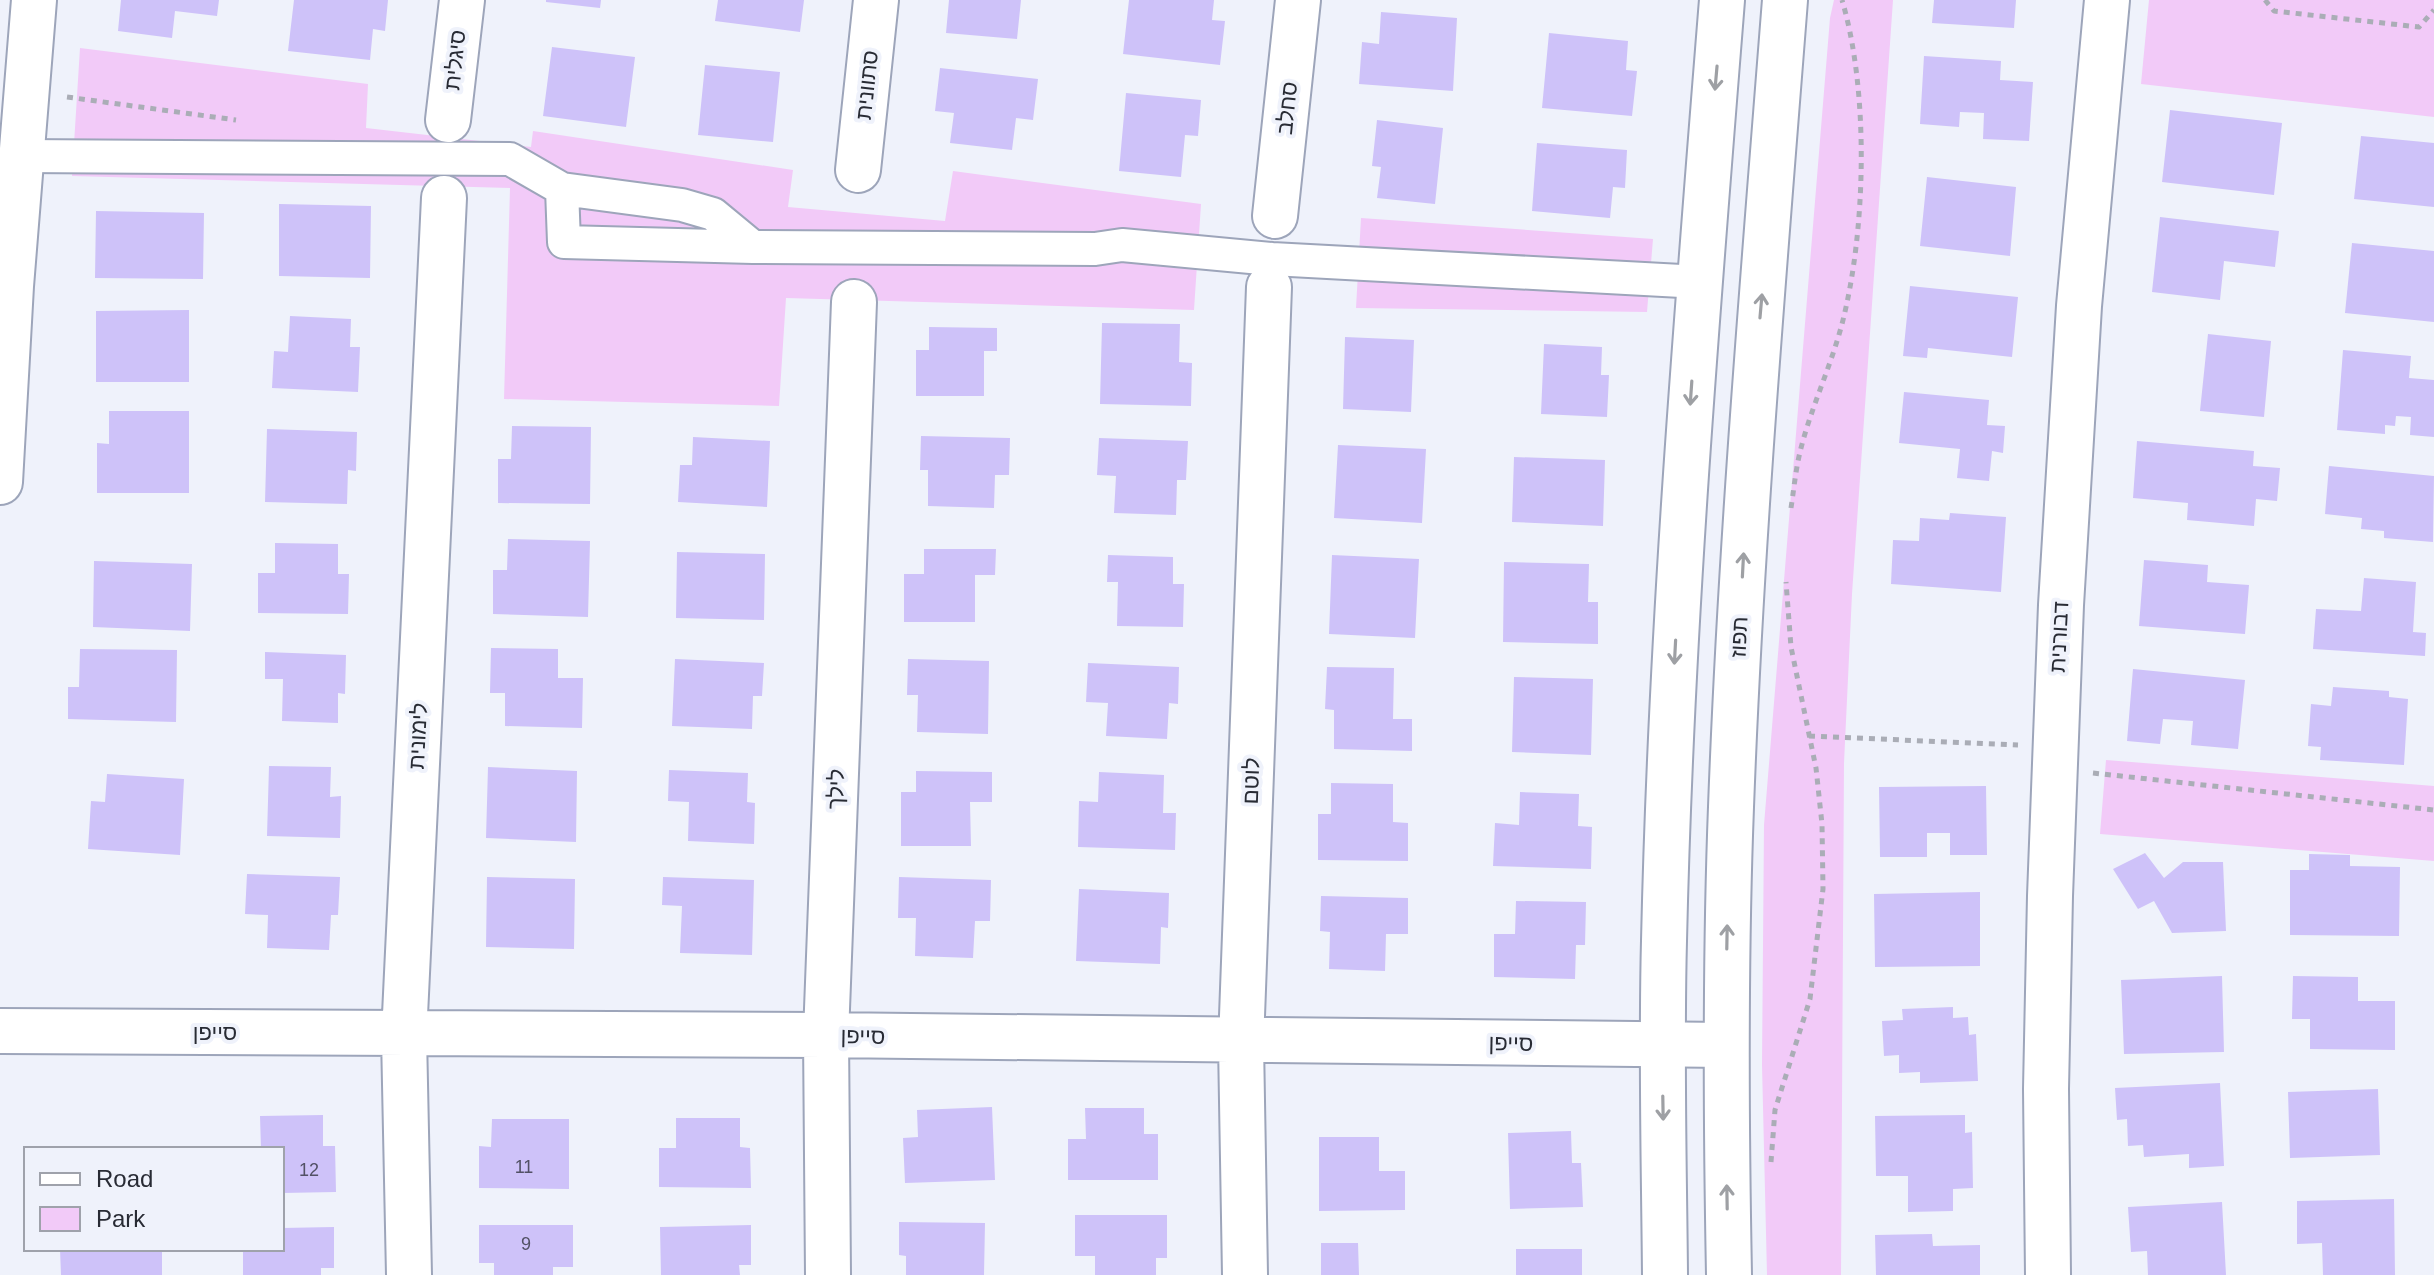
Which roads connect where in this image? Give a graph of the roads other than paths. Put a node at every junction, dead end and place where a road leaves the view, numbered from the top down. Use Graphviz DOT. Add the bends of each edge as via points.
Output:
graph roads {
  1 [pos="34,0"];
  2 [pos="462,0"];
  3 [pos="876,0"];
  4 [pos="1298,0"];
  5 [pos="1722,0"];
  6 [pos="1785,0"];
  7 [pos="2107,0"];
  8 [pos="448,120"];
  9 [pos="21,156"];
  10 [pos="858,170"];
  11 [pos="562,189"];
  12 [pos="444,198"];
  13 [pos="1275,216"];
  14 [pos="753,247"];
  15 [pos="1700,282"];
  16 [pos="1269,287"];
  17 [pos="854,302"];
  18 [pos="0,482"];
  19 [pos="0,1031"];
  20 [pos="404,1032"];
  21 [pos="826,1035"];
  22 [pos="1241,1041"];
  23 [pos="1663,1045"];
  24 [pos="1726,1045"];
  25 [pos="409,1275"];
  26 [pos="828,1275"];
  27 [pos="1245,1275"];
  28 [pos="1665,1275"];
  29 [pos="1729,1275"];
  30 [pos="2048,1275"];
  1 -- 9 [label="street"];
  2 -- 8 [label="street, סיגלית"];
  3 -- 10 [label="street, סתוונית"];
  4 -- 13 [label="street, סחלב"];
  5 -- 15 [label="street, one-way"];
  24 -- 6 [label="street, תפוז, one-way" via="1741,594"];
  7 -- 30 [label="street, דבורנית" via="2079,306 2060,619 2046,1089"];
  9 -- 11 [label="street" via="510,159"];
  9 -- 18 [label="street"];
  11 -- 14 [label="street" via="713,214"];
  11 -- 14 [label="street" via="564,242"];
  12 -- 20 [label="street, לימונית"];
  14 -- 15 [label="street" via="1122,245 1272,259"];
  15 -- 23 [label="street, one-way" via="1673,679"];
  16 -- 22 [label="street, לוטם"];
  17 -- 21 [label="street, לילך"];
  19 -- 20 [label="street, סייפן"];
  20 -- 21 [label="street, סייפן"];
  20 -- 25 [label="street, לימונית"];
  21 -- 22 [label="street, סייפן"];
  21 -- 26 [label="street, לילך"];
  22 -- 23 [label="street, סייפן"];
  22 -- 27 [label="street, לוטם"];
  23 -- 24 [label="street, סייפן"];
  23 -- 28 [label="street, one-way"];
  29 -- 24 [label="street, תפוז, one-way"];
}
